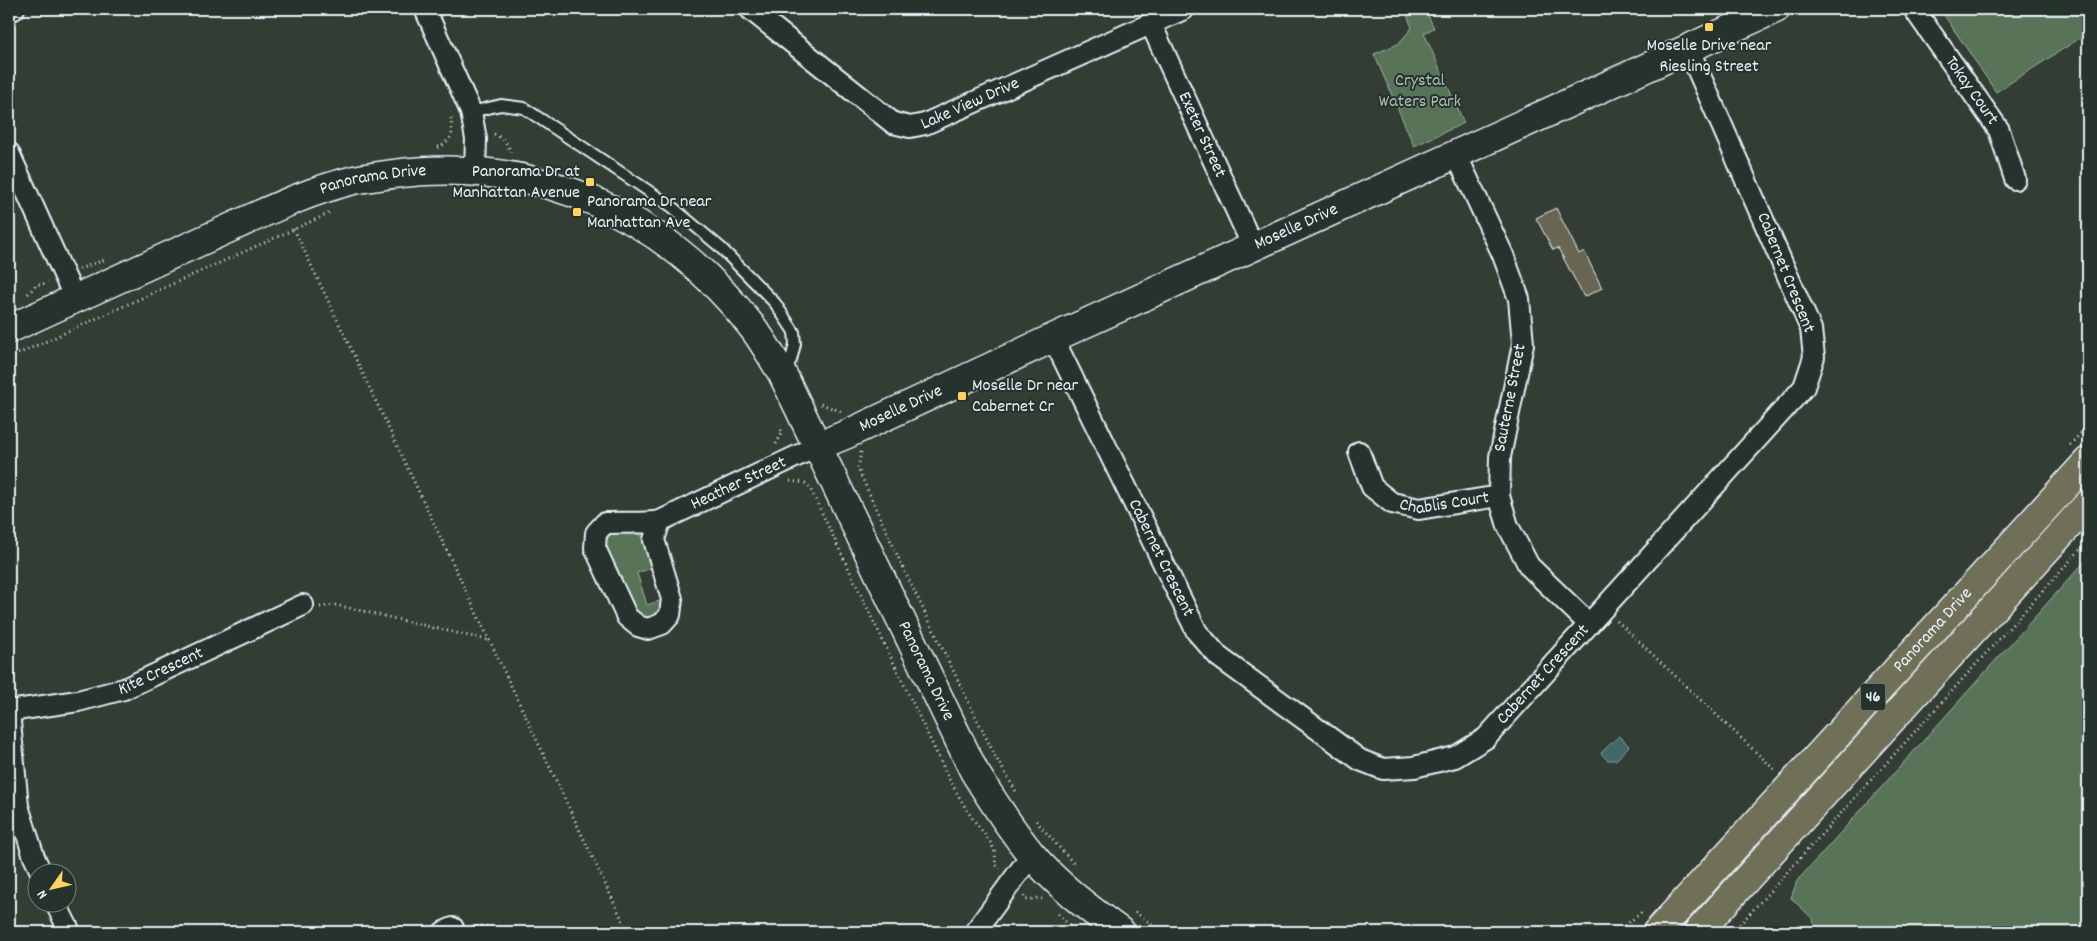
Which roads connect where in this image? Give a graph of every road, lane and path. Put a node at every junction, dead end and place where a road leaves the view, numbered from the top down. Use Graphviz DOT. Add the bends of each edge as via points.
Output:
graph roads {
  1 [pos="14,9"];
  2 [pos="425,9"];
  3 [pos="750,9"];
  4 [pos="1184,9"];
  5 [pos="1776,9"];
  6 [pos="1914,9"];
  7 [pos="9,11"];
  8 [pos="1151,24"];
  9 [pos="1688,48"];
  10 [pos="450,111"];
  11 [pos="471,112"];
  12 [pos="437,148"];
  13 [pos="9,153"];
  14 [pos="1456,154"];
  15 [pos="475,170"];
  16 [pos="2015,179"];
  17 [pos="335,210"];
  18 [pos="294,229"];
  19 [pos="1253,247"];
  20 [pos="110,259"];
  21 [pos="69,287"];
  22 [pos="24,298"];
  23 [pos="9,329"];
  24 [pos="1053,338"];
  25 [pos="9,358"];
  26 [pos="782,373"];
  27 [pos="777,418"];
  28 [pos="818,446"];
  29 [pos="861,448"];
  30 [pos="1359,452"];
  31 [pos="2088,461"];
  32 [pos="781,463"];
  33 [pos="1499,496"];
  34 [pos="2088,504"];
  35 [pos="660,521"];
  36 [pos="2088,541"];
  37 [pos="303,605"];
  38 [pos="1604,608"];
  39 [pos="1589,624"];
  40 [pos="488,640"];
  41 [pos="9,712"];
  42 [pos="1792,786"];
  43 [pos="1018,794"];
  44 [pos="1033,817"];
  45 [pos="1032,854"];
  46 [pos="37,864"];
  47 [pos="1077,867"];
  48 [pos="1011,882"];
  49 [pos="1046,901"];
  50 [pos="1057,913"];
  51 [pos="61,914"];
  52 [pos="1126,921"];
  53 [pos="449,930"];
  54 [pos="70,932"];
  55 [pos="518,932"];
  56 [pos="628,932"];
  57 [pos="975,932"];
  58 [pos="1076,932"];
  59 [pos="1163,932"];
  60 [pos="1657,932"];
  61 [pos="1698,932"];
  62 [pos="1733,932"];
  1 -- 7 [label="street"];
  2 -- 11 [label="street"];
  3 -- 8 [label="street, Lake View Drive" via="893,123 910,127 925,124"];
  4 -- 8 [label="street, Lake View Drive"];
  5 -- 9 [label="street, Moselle Drive"];
  6 -- 16 [label="street, Tokay Court" via="1998,130"];
  8 -- 19 [label="street, Exeter Street"];
  9 -- 14 [label="street, Moselle Drive"];
  9 -- 38 [label="street, Cabernet Crescent" via="1811,329 1814,357 1804,387"];
  10 -- 12 [label="path" via="452,136"];
  11 -- 15 [label="street" via="476,139"];
  11 -- 26 [label="lane" via="501,105 524,108 671,206 720,247 775,303 794,332 795,344"];
  13 -- 21 [label="street"];
  14 -- 19 [label="street, Moselle Drive"];
  14 -- 33 [label="street, Sauterne Street" via="1503,255 1519,299 1523,344 1500,457"];
  15 -- 21 [label="street, Panorama Drive" via="423,170 354,180 295,198"];
  15 -- 26 [label="street, Panorama Drive" via="531,179 592,199 648,230 694,264 720,290 754,329"];
  17 -- 18 [label="path"];
  18 -- 25 [label="path"];
  18 -- 40 [label="path"];
  19 -- 24 [label="street, Moselle Drive"];
  20 -- 21 [label="path" via="96,261"];
  21 -- 22 [label="path" via="37,284"];
  21 -- 23 [label="street, Panorama Drive"];
  24 -- 28 [label="street, Moselle Drive"];
  24 -- 39 [label="street, Cabernet Crescent" via="1197,632 1219,657 1360,760 1383,769 1414,767 1455,757 1486,738"];
  26 -- 28 [label="street, Panorama Drive"];
  27 -- 32 [label="path" via="782,433 773,448"];
  28 -- 32 [label="street, Heather Street"];
  28 -- 45 [label="street, Panorama Drive" via="974,771 1000,813"];
  29 -- 43 [label="path" via="858,469 995,756"];
  30 -- 33 [label="street, Chablis Court" via="1372,487 1392,503 1419,509"];
  31 -- 42 [label="main road, Panorama Drive / 46"];
  32 -- 35 [label="street, Heather Street"];
  32 -- 48 [label="path" via="790,481 805,483 810,488 950,781 993,847 997,857 995,864"];
  33 -- 39 [label="street, Sauterne Street" via="1508,526 1529,566"];
  34 -- 61 [label="main road, Panorama Drive / 46"];
  35 -- 35 [label="street, Heather Street" via="654,540 672,600 670,615 662,624 648,629 627,617 595,548 596,534 605,523"];
  36 -- 62 [label="path"];
  37 -- 40 [label="path" via="336,605"];
  37 -- 41 [label="street, Kite Crescent" via="124,688 78,701"];
  38 -- 39 [label="street, Cabernet Crescent"];
  38 -- 42 [label="path"];
  40 -- 56 [label="path"];
  41 -- 46 [label="street" via="18,806"];
  42 -- 60 [label="main road, Panorama Drive / 46"];
  44 -- 47 [label="path"];
  45 -- 48 [label="street"];
  45 -- 52 [label="street, Panorama Drive" via="1065,889"];
  48 -- 49 [label="path" via="1026,900 1039,898"];
  48 -- 57 [label="street"];
  50 -- 58 [label="path"];
  51 -- 54 [label="street"];
  52 -- 59 [label="path"];
  53 -- 55 [label="path" via="485,926"];
}
